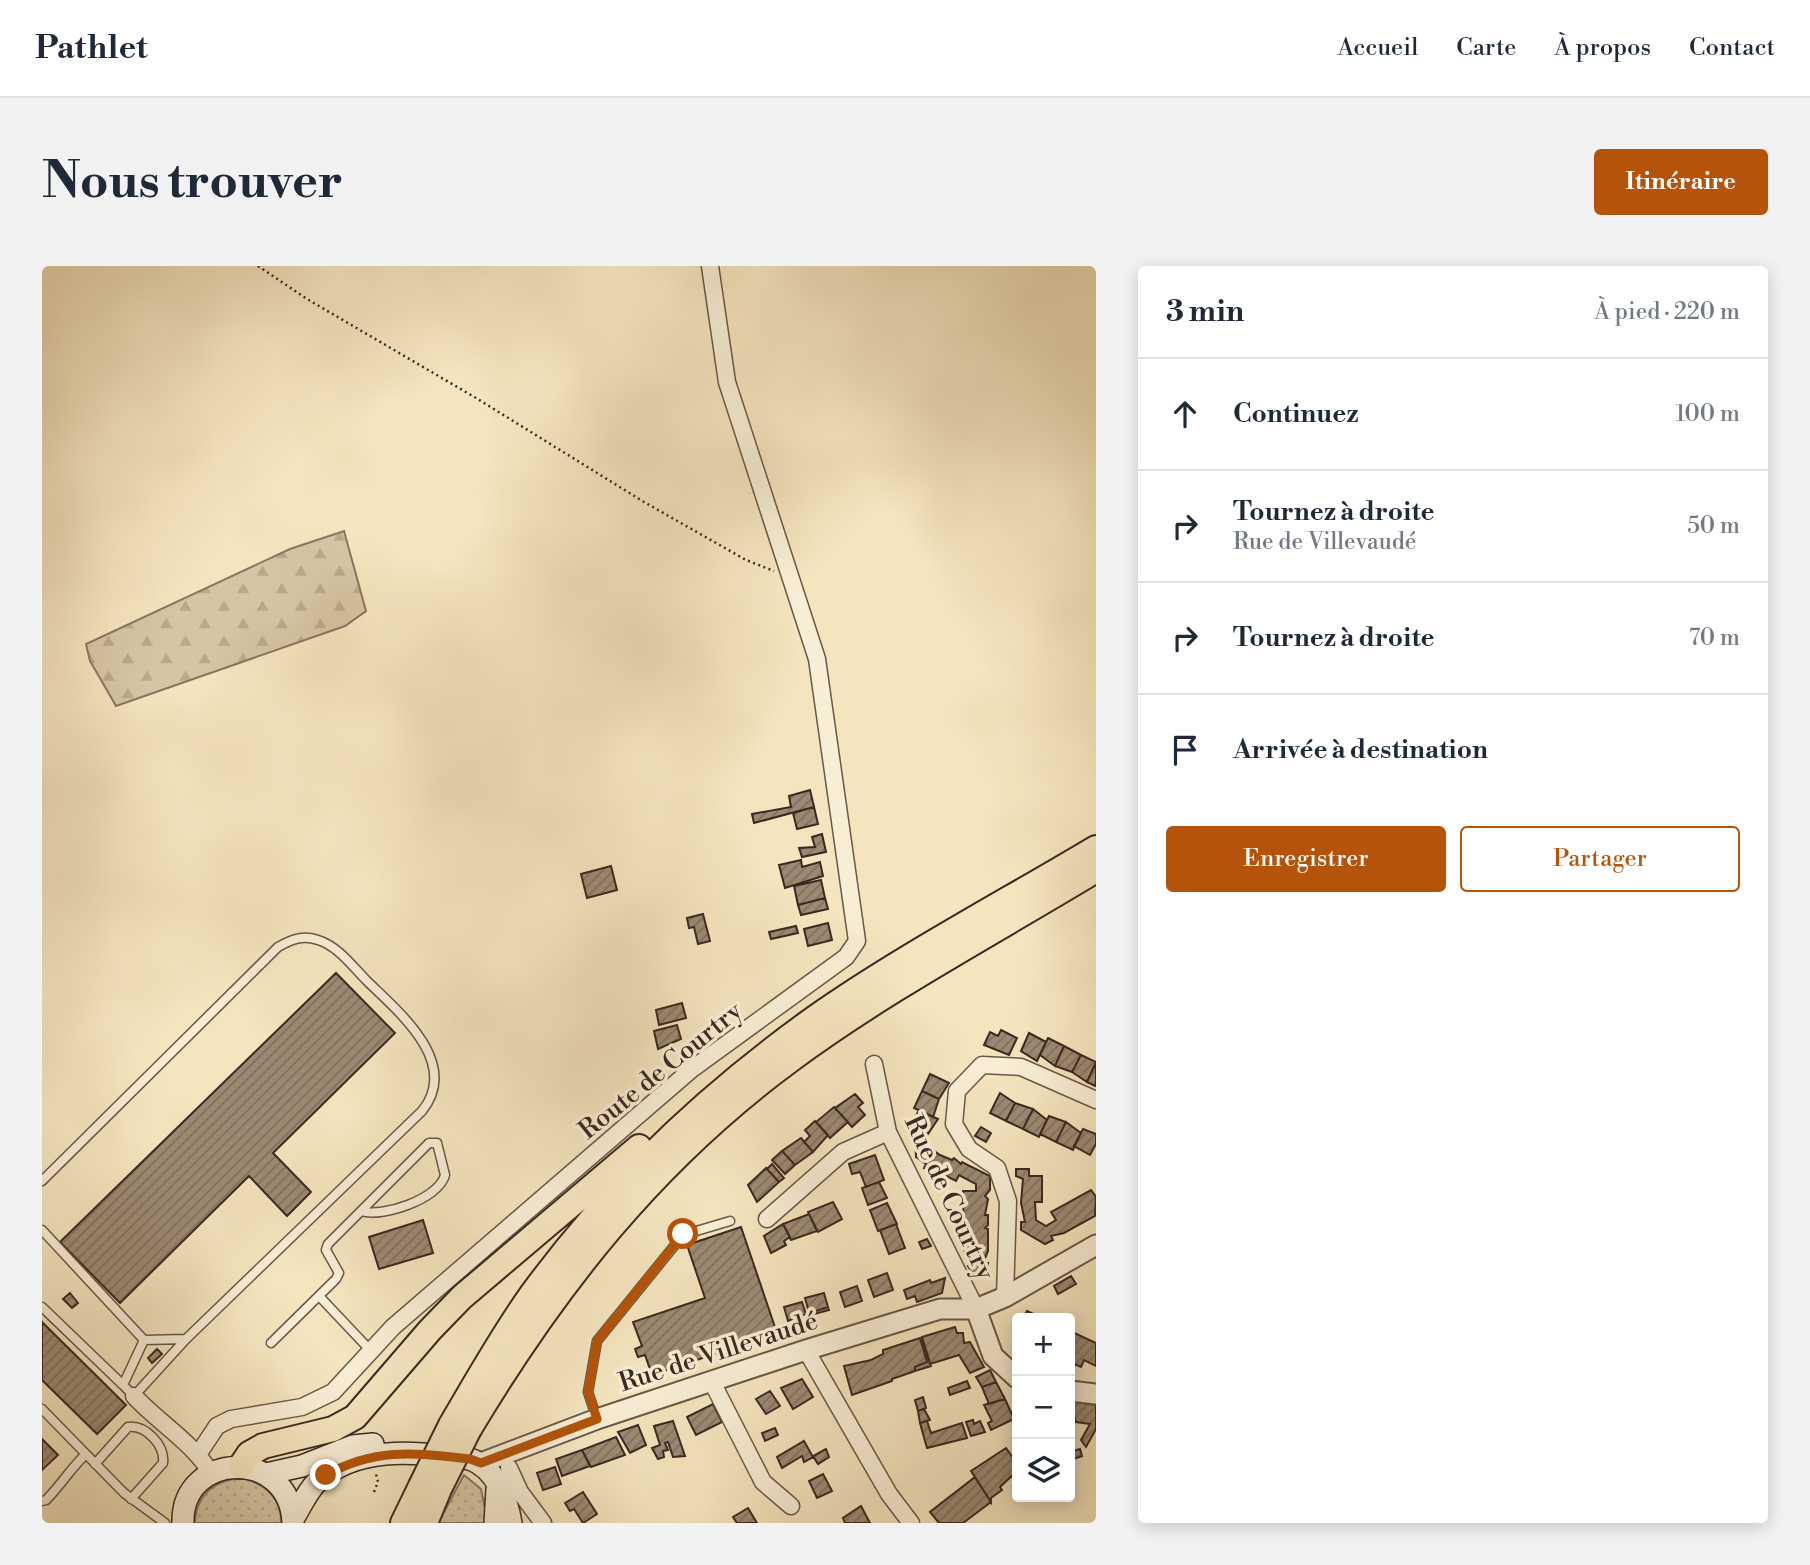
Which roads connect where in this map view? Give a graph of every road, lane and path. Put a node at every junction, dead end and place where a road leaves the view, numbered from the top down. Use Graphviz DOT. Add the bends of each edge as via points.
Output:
graph roads {
  1 [pos="258,266"];
  2 [pos="710,266"];
  3 [pos="788,572"];
  4 [pos="1096,848"];
  5 [pos="1096,870"];
  6 [pos="874,1064"];
  7 [pos="742,1073"];
  8 [pos="1096,1100"];
  9 [pos="888,1132"];
  10 [pos="42,1181"];
  11 [pos="361,1211"];
  12 [pos="767,1219"];
  13 [pos="730,1221"];
  14 [pos="42,1230"];
  15 [pos="1096,1245"];
  16 [pos="319,1296"];
  17 [pos="1005,1297"];
  18 [pos="42,1307"];
  19 [pos="976,1309"];
  20 [pos="186,1339"];
  21 [pos="144,1340"];
  22 [pos="271,1343"];
  23 [pos="806,1350"];
  24 [pos="371,1351"];
  25 [pos="1015,1376"];
  26 [pos="711,1380"];
  27 [pos="129,1390"];
  28 [pos="1075,1392"];
  29 [pos="1096,1394"];
  30 [pos="42,1409"];
  31 [pos="597,1419"];
  32 [pos="460,1427"];
  33 [pos="398,1452"];
  34 [pos="199,1453"];
  35 [pos="86,1454"];
  36 [pos="481,1463"];
  37 [pos="95,1464"];
  38 [pos="241,1466"];
  39 [pos="211,1473"];
  40 [pos="266,1474"];
  41 [pos="503,1476"];
  42 [pos="430,1488"];
  43 [pos="131,1499"];
  44 [pos="42,1500"];
  45 [pos="791,1506"];
  46 [pos="293,1521"];
  47 [pos="910,1522"];
  48 [pos="165,1523"];
  49 [pos="183,1523"];
  50 [pos="403,1523"];
  51 [pos="425,1523"];
  52 [pos="495,1523"];
  53 [pos="511,1523"];
  54 [pos="543,1523"];
  1 -- 3 [label="path" via="644,502 768,571"];
  2 -- 3 [label="street" via="727,382"];
  3 -- 24 [label="street, Route de Courtry" via="817,659 825,699 856,931 853,949 692,1069 393,1326"];
  4 -- 7 [label="highway" via="817,1016"];
  5 -- 32 [label="highway" via="824,1036 674,1158 605,1232"];
  6 -- 9 [label="street, Rue de Courtry"];
  7 -- 32 [label="highway" via="660,1146 591,1220 502,1339"];
  7 -- 38 [label="highway" via="703,1092 463,1297 355,1417 333,1429 263,1446"];
  8 -- 17 [label="street" via="1021,1068 982,1065 957,1091 954,1124 969,1149 997,1168 1008,1201"];
  9 -- 12 [label="street" via="843,1152"];
  9 -- 19 [label="street, Rue de Courtry"];
  10 -- 20 [label="lane" via="289,940 306,937 334,948 410,1024 425,1045 432,1066 433,1088 427,1104"];
  11 -- 11 [label="lane" via="376,1213 427,1197 445,1175 437,1143 429,1143"];
  11 -- 16 [label="lane" via="328,1244 326,1250 339,1273"];
  13 -- 31 [label="lane" via="683,1234 597,1341 588,1392"];
  14 -- 21 [label="lane"];
  15 -- 17 [label="street"];
  16 -- 22 [label="lane"];
  16 -- 24 [label="lane"];
  17 -- 19 [label="street"];
  18 -- 27 [label="lane"];
  19 -- 23 [label="street, Rue de Villevaudé" via="940,1309"];
  19 -- 25 [label="street" via="993,1356"];
  20 -- 21 [label="lane"];
  20 -- 27 [label="lane"];
  21 -- 27 [label="lane"];
  23 -- 26 [label="street, Rue de Villevaudé"];
  23 -- 47 [label="street"];
  24 -- 34 [label="street, Route de Courtry" via="326,1396 302,1407 231,1419 217,1426"];
  26 -- 31 [label="street, Rue de Villevaudé"];
  26 -- 45 [label="street" via="763,1482"];
  27 -- 34 [label="street" via="153,1417"];
  28 -- 29 [label="street"];
  30 -- 35 [label="lane"];
  31 -- 36 [label="street, Rue de Villevaudé"];
  32 -- 42 [label="highway, bridge"];
  33 -- 36 [label="main road"];
  33 -- 40 [label="main road" via="377,1444 353,1446"];
  33 -- 46 [label="main road" via="361,1458 326,1475 314,1485"];
  34 -- 39 [label="street"];
  35 -- 37 [label="lane"];
  35 -- 44 [label="lane" via="67,1479"];
  36 -- 41 [label="main road"];
  37 -- 43 [label="lane"];
  37 -- 43 [label="lane" via="128,1427 142,1429 153,1438 162,1450 163,1463"];
  38 -- 39 [label="main road"];
  38 -- 40 [label="main road"];
  39 -- 49 [label="main road" via="188,1498"];
  40 -- 46 [label="main road" via="286,1493"];
  41 -- 52 [label="main road"];
  41 -- 53 [label="main road"];
  41 -- 54 [label="street"];
  42 -- 50 [label="highway"];
  42 -- 51 [label="highway"];
  43 -- 48 [label="lane"];
}
